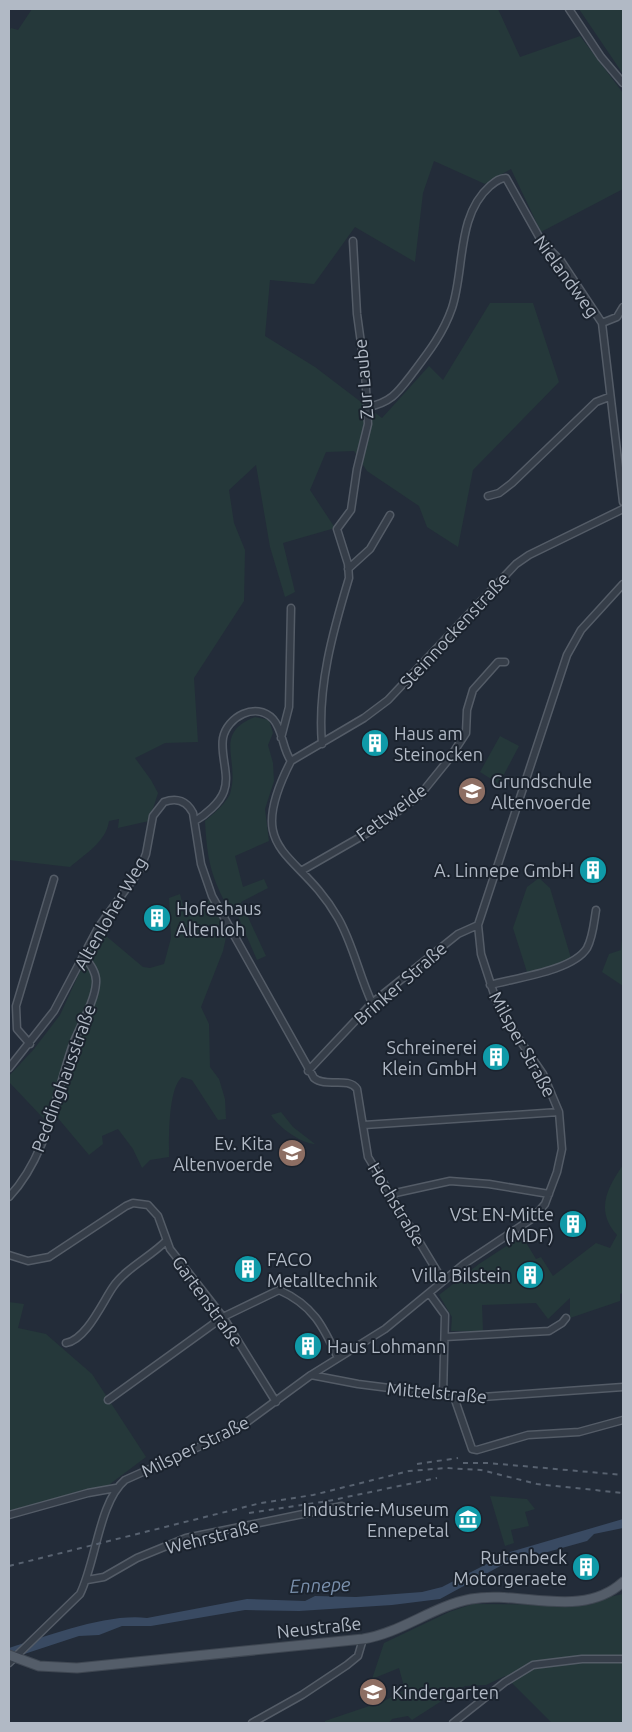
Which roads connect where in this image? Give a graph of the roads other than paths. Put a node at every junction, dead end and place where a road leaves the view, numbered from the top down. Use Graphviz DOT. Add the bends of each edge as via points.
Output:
graph roads {
  1 [pos="569,9"];
  2 [pos="623,83"];
  3 [pos="353,241"];
  4 [pos="623,307"];
  5 [pos="602,324"];
  6 [pos="609,397"];
  7 [pos="368,407"];
  8 [pos="488,496"];
  9 [pos="623,502"];
  10 [pos="623,509"];
  11 [pos="390,515"];
  12 [pos="348,569"];
  13 [pos="623,584"];
  14 [pos="291,608"];
  15 [pos="505,662"];
  16 [pos="281,740"];
  17 [pos="322,744"];
  18 [pos="291,761"];
  19 [pos="195,821"];
  20 [pos="301,871"];
  21 [pos="54,879"];
  22 [pos="596,910"];
  23 [pos="478,925"];
  24 [pos="84,956"];
  25 [pos="490,985"];
  26 [pos="372,1003"];
  27 [pos="30,1044"];
  28 [pos="9,1068"];
  29 [pos="308,1071"];
  30 [pos="559,1112"];
  31 [pos="364,1125"];
  32 [pos="391,1194"];
  33 [pos="549,1194"];
  34 [pos="9,1197"];
  35 [pos="166,1241"];
  36 [pos="9,1255"];
  37 [pos="443,1281"];
  38 [pos="429,1293"];
  39 [pos="223,1317"];
  40 [pos="566,1318"];
  41 [pos="445,1337"];
  42 [pos="66,1343"];
  43 [pos="338,1358"];
  44 [pos="311,1375"];
  45 [pos="623,1387"];
  46 [pos="443,1395"];
  47 [pos="454,1397"];
  48 [pos="108,1400"];
  49 [pos="276,1402"];
  50 [pos="623,1420"];
  51 [pos="116,1488"];
  52 [pos="342,1506"];
  53 [pos="9,1515"];
  54 [pos="87,1580"];
  55 [pos="623,1582"];
  56 [pos="364,1640"];
  57 [pos="10,1659"];
  58 [pos="623,1659"];
  59 [pos="453,1722"];
  60 [pos="252,1723"];
  1 -- 2 [label="street"];
  3 -- 7 [label="street, Zur Laube" via="356,306"];
  4 -- 5 [label="street" via="616,317"];
  5 -- 6 [label="street, Nielandweg"];
  5 -- 7 [label="street, Nielandweg" via="561,261 542,242 504,177 482,193 470,216 452,307 439,338 397,393 383,404"];
  6 -- 8 [label="street" via="596,402 512,483 499,493"];
  6 -- 9 [label="street, Nielandweg"];
  7 -- 12 [label="street, Zur Laube" via="368,424 351,510 336,529"];
  10 -- 17 [label="street, Steinnockenstraße" via="516,564 393,695"];
  11 -- 12 [label="street" via="370,549"];
  12 -- 17 [label="street, Zur Laube" via="349,578 325,670 320,724"];
  13 -- 23 [label="street, Milsper Straße" via="581,630 567,655"];
  14 -- 16 [label="street" via="289,708"];
  15 -- 20 [label="street, Fettweide" via="498,662 473,690 467,710 466,733 420,795 376,828"];
  16 -- 18 [label="street"];
  16 -- 19 [label="street" via="277,726 266,714 244,713 231,721 223,739 224,791 218,801"];
  17 -- 18 [label="street, Steinnockenstraße"];
  18 -- 20 [label="street" via="272,804 272,821 275,840"];
  19 -- 24 [label="street, Altenloher Weg" via="191,808 184,802 164,802 154,816 139,871 98,928"];
  19 -- 29 [label="street" via="201,864 212,896"];
  20 -- 26 [label="street" via="320,890 338,917"];
  21 -- 27 [label="street" via="16,1006 17,1029"];
  22 -- 25 [label="street" via="586,948 575,958 561,966"];
  23 -- 25 [label="street, Milsper Straße" via="479,944"];
  23 -- 26 [label="street, Brinker Straße" via="451,939"];
  24 -- 27 [label="street, Altenloher Weg" via="54,1011"];
  24 -- 34 [label="street, Peddinghausstraße" via="94,973 94,990 43,1139 24,1178"];
  25 -- 30 [label="street, Milsper Straße" via="503,1015 548,1083"];
  26 -- 29 [label="street, Brinker Straße"];
  27 -- 28 [label="street, Altenloher Weg"];
  29 -- 31 [label="street, Hochstraße" via="319,1082 355,1086"];
  30 -- 31 [label="street"];
  30 -- 33 [label="street, Milsper Straße" via="562,1149"];
  31 -- 32 [label="street, Hochstraße" via="368,1157"];
  32 -- 33 [label="street" via="450,1181"];
  32 -- 37 [label="street, Hochstraße"];
  33 -- 37 [label="street, Milsper Straße" via="533,1218"];
  35 -- 36 [label="street, Gartenstraße" via="153,1209 140,1203 126,1206 49,1257 28,1261"];
  35 -- 39 [label="street, Gartenstraße"];
  35 -- 42 [label="street" via="119,1280 83,1332 74,1342"];
  37 -- 38 [label="street, Milsper Straße"];
  38 -- 41 [label="street" via="446,1315"];
  38 -- 43 [label="street, Milsper Straße" via="364,1344"];
  39 -- 43 [label="street" via="279,1290 312,1310"];
  39 -- 48 [label="street"];
  39 -- 49 [label="street, Gartenstraße"];
  40 -- 41 [label="street" via="549,1330"];
  41 -- 46 [label="street"];
  43 -- 44 [label="street, Milsper Straße"];
  44 -- 46 [label="street, Mittelstraße"];
  44 -- 49 [label="street, Milsper Straße"];
  45 -- 47 [label="street, Mittelstraße" via="499,1397"];
  46 -- 47 [label="street, Mittelstraße"];
  47 -- 50 [label="street" via="472,1449 477,1450 528,1435 579,1432"];
  49 -- 51 [label="street, Milsper Straße" via="223,1436 135,1474"];
  51 -- 53 [label="street" via="88,1492"];
  51 -- 54 [label="street" via="109,1501"];
  52 -- 54 [label="street, Wehrstraße" via="186,1538 137,1558 104,1577"];
  54 -- 57 [label="street" via="71,1604"];
  55 -- 56 [label="main road, Neustraße" via="598,1597 577,1601 471,1599"];
  56 -- 57 [label="main road, Neustraße" via="82,1668 39,1666"];
  56 -- 60 [label="street" via="358,1656 347,1665"];
  58 -- 59 [label="street" via="582,1659 533,1665"];
}
